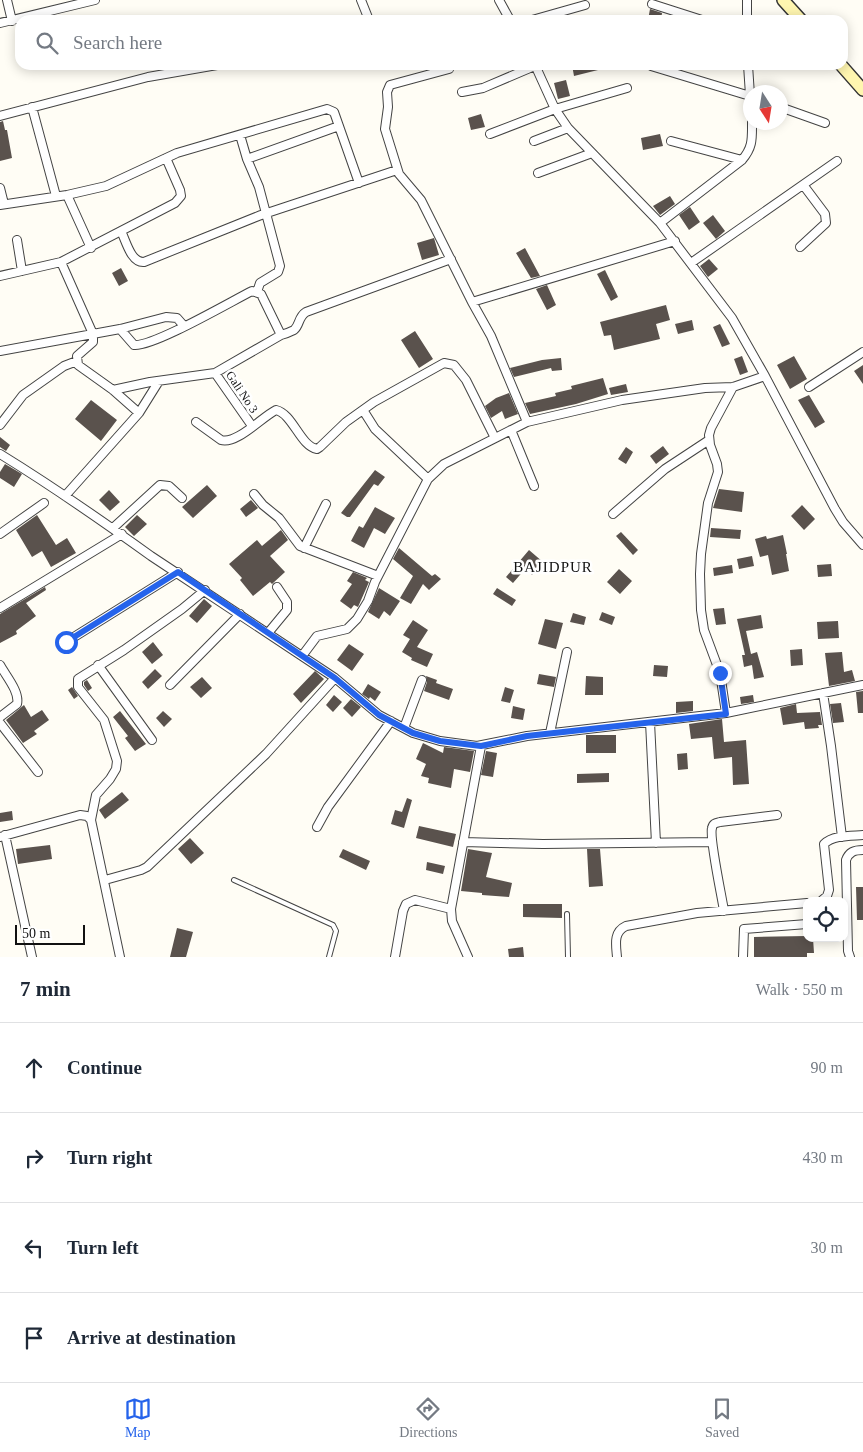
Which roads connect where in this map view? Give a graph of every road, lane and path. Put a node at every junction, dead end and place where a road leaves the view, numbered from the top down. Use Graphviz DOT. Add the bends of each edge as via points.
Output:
graph roads {
  1 [pos="7,0"];
  2 [pos="95,0"];
  3 [pos="361,0"];
  4 [pos="499,0"];
  5 [pos="746,0"];
  6 [pos="783,0"];
  7 [pos="652,4"];
  8 [pos="585,5"];
  9 [pos="36,15"];
  10 [pos="367,15"];
  11 [pos="507,15"];
  12 [pos="550,15"];
  13 [pos="686,15"];
  14 [pos="747,15"];
  15 [pos="796,15"];
  16 [pos="15,20"];
  17 [pos="12,21"];
  18 [pos="0,23"];
  19 [pos="188,70"];
  20 [pos="445,70"];
  21 [pos="524,70"];
  22 [pos="538,70"];
  23 [pos="665,70"];
  24 [pos="748,70"];
  25 [pos="845,70"];
  26 [pos="749,85"];
  27 [pos="627,88"];
  28 [pos="863,90"];
  29 [pos="462,92"];
  30 [pos="743,93"];
  31 [pos="32,107"];
  32 [pos="555,109"];
  33 [pos="788,110"];
  34 [pos="0,116"];
  35 [pos="825,123"];
  36 [pos="339,126"];
  37 [pos="568,128"];
  38 [pos="752,130"];
  39 [pos="490,134"];
  40 [pos="240,135"];
  41 [pos="534,141"];
  42 [pos="671,141"];
  43 [pos="592,153"];
  44 [pos="166,158"];
  45 [pos="247,159"];
  46 [pos="742,160"];
  47 [pos="837,161"];
  48 [pos="397,170"];
  49 [pos="538,173"];
  50 [pos="359,183"];
  51 [pos="804,186"];
  52 [pos="0,188"];
  53 [pos="68,195"];
  54 [pos="56,196"];
  55 [pos="2,205"];
  56 [pos="267,213"];
  57 [pos="660,223"];
  58 [pos="121,231"];
  59 [pos="17,240"];
  60 [pos="675,241"];
  61 [pos="800,247"];
  62 [pos="91,248"];
  63 [pos="452,259"];
  64 [pos="61,262"];
  65 [pos="691,263"];
  66 [pos="22,271"];
  67 [pos="0,276"];
  68 [pos="257,292"];
  69 [pos="472,302"];
  70 [pos="184,326"];
  71 [pos="120,329"];
  72 [pos="93,334"];
  73 [pos="281,335"];
  74 [pos="0,351"];
  75 [pos="863,352"];
  76 [pos="77,361"];
  77 [pos="215,373"];
  78 [pos="766,376"];
  79 [pos="159,381"];
  80 [pos="733,387"];
  81 [pos="809,387"];
  82 [pos="113,390"];
  83 [pos="363,410"];
  84 [pos="139,413"];
  85 [pos="196,422"];
  86 [pos="527,422"];
  87 [pos="0,425"];
  88 [pos="252,426"];
  89 [pos="511,430"];
  90 [pos="495,438"];
  91 [pos="709,440"];
  92 [pos="1,457"];
  93 [pos="428,479"];
  94 [pos="534,486"];
  95 [pos="254,494"];
  96 [pos="66,496"];
  97 [pos="182,498"];
  98 [pos="44,503"];
  99 [pos="326,504"];
  100 [pos="613,514"];
  101 [pos="113,528"];
  102 [pos="0,534"];
  103 [pos="122,534"];
  104 [pos="863,545"];
  105 [pos="304,548"];
  106 [pos="178,572"];
  107 [pos="378,576"];
  108 [pos="277,587"];
  109 [pos="205,590"];
  110 [pos="0,608"];
  111 [pos="240,614"];
  112 [pos="268,634"];
  113 [pos="66,642"];
  114 [pos="567,652"];
  115 [pos="302,656"];
  116 [pos="0,665"];
  117 [pos="98,666"];
  118 [pos="335,678"];
  119 [pos="422,680"];
  120 [pos="170,685"];
  121 [pos="863,685"];
  122 [pos="823,693"];
  123 [pos="726,714"];
  124 [pos="0,717"];
  125 [pos="391,721"];
  126 [pos="650,722"];
  127 [pos="0,723"];
  128 [pos="404,728"];
  129 [pos="550,733"];
  130 [pos="152,740"];
  131 [pos="481,746"];
  132 [pos="38,772"];
  133 [pos="777,815"];
  134 [pos="91,820"];
  135 [pos="318,827"];
  136 [pos="863,835"];
  137 [pos="3,836"];
  138 [pos="842,837"];
  139 [pos="463,842"];
  140 [pos="712,842"];
  141 [pos="656,843"];
  142 [pos="863,850"];
  143 [pos="105,880"];
  144 [pos="234,880"];
  145 [pos="826,897"];
  146 [pos="846,897"];
  147 [pos="803,903"];
  148 [pos="451,909"];
  149 [pos="724,911"];
  150 [pos="567,914"];
  151 [pos="803,924"];
  152 [pos="847,942"];
  153 [pos="32,957"];
  154 [pos="120,957"];
  155 [pos="329,957"];
  156 [pos="396,957"];
  157 [pos="468,957"];
  158 [pos="568,957"];
  159 [pos="617,957"];
  160 [pos="743,957"];
  161 [pos="850,957"];
  1 -- 17 [label="street"];
  2 -- 9 [label="street"];
  3 -- 10 [label="street"];
  4 -- 11 [label="street"];
  5 -- 14 [label="street"];
  6 -- 15 [label="street"];
  7 -- 13 [label="street"];
  8 -- 12 [label="street"];
  16 -- 17 [label="street"];
  17 -- 18 [label="street"];
  19 -- 31 [label="street"];
  20 -- 48 [label="street" via="388,88 385,129"];
  21 -- 29 [label="street" via="483,88"];
  22 -- 32 [label="street"];
  23 -- 30 [label="street"];
  24 -- 26 [label="street"];
  25 -- 28 [label="street"];
  27 -- 32 [label="street"];
  31 -- 34 [label="street"];
  31 -- 54 [label="street"];
  32 -- 37 [label="street"];
  32 -- 39 [label="street"];
  33 -- 35 [label="street"];
  36 -- 40 [label="street" via="334,112 327,109"];
  36 -- 45 [label="street"];
  36 -- 50 [label="street"];
  37 -- 41 [label="street"];
  37 -- 43 [label="street"];
  38 -- 46 [label="street" via="750,150"];
  40 -- 44 [label="street"];
  40 -- 45 [label="street"];
  42 -- 46 [label="street"];
  43 -- 49 [label="street"];
  43 -- 57 [label="street"];
  44 -- 53 [label="street" via="106,186"];
  44 -- 58 [label="street" via="180,190 180,200"];
  45 -- 56 [label="street"];
  46 -- 57 [label="street"];
  47 -- 51 [label="street"];
  48 -- 50 [label="street"];
  48 -- 63 [label="street" via="421,200"];
  50 -- 56 [label="street"];
  51 -- 61 [label="street" via="825,214 826,223"];
  51 -- 65 [label="street"];
  52 -- 55 [label="street"];
  53 -- 54 [label="street"];
  53 -- 62 [label="street"];
  54 -- 55 [label="street"];
  56 -- 58 [label="street" via="144,262 134,258"];
  56 -- 68 [label="street" via="280,270 260,282"];
  57 -- 60 [label="street"];
  58 -- 62 [label="street"];
  59 -- 66 [label="street"];
  60 -- 65 [label="street"];
  60 -- 69 [label="street"];
  62 -- 64 [label="street"];
  63 -- 69 [label="street"];
  63 -- 73 [label="street" via="306,312 295,329"];
  64 -- 66 [label="street"];
  64 -- 72 [label="street"];
  65 -- 78 [label="street" via="732,318"];
  66 -- 67 [label="street"];
  68 -- 70 [label="street" via="252,291"];
  68 -- 73 [label="street" via="261,294"];
  69 -- 86 [label="street" via="491,336"];
  70 -- 71 [label="street" via="172,316"];
  70 -- 71 [label="street" via="138,346 129,342"];
  71 -- 72 [label="street"];
  72 -- 74 [label="street"];
  72 -- 76 [label="street" via="92,342 79,353"];
  73 -- 77 [label="street"];
  75 -- 81 [label="street"];
  76 -- 82 [label="street" via="80,368"];
  76 -- 87 [label="street" via="22,394"];
  77 -- 79 [label="street"];
  77 -- 88 [label="street, Gali No 3"];
  78 -- 80 [label="street"];
  78 -- 104 [label="street" via="835,509"];
  79 -- 82 [label="street"];
  79 -- 84 [label="street"];
  80 -- 86 [label="street" via="622,400"];
  80 -- 91 [label="street" via="711,428"];
  82 -- 84 [label="street"];
  83 -- 88 [label="street, Gali No 3" via="316,449 280,411 273,411"];
  83 -- 90 [label="street" via="440,364 449,363 466,380"];
  83 -- 93 [label="street" via="375,430"];
  84 -- 96 [label="street"];
  85 -- 88 [label="street" via="226,442"];
  86 -- 89 [label="street"];
  89 -- 90 [label="street"];
  89 -- 94 [label="street"];
  90 -- 93 [label="street" via="444,464"];
  91 -- 100 [label="street" via="665,470"];
  91 -- 123 [label="street" via="718,472 708,503 701,554 701,610 704,630 720,673"];
  92 -- 96 [label="street"];
  93 -- 107 [label="street"];
  95 -- 105 [label="street"];
  96 -- 101 [label="street"];
  97 -- 101 [label="street" via="169,486 160,486"];
  98 -- 102 [label="street"];
  99 -- 105 [label="street"];
  101 -- 103 [label="street"];
  103 -- 106 [label="street"];
  103 -- 110 [label="street"];
  105 -- 107 [label="street"];
  106 -- 109 [label="street"];
  106 -- 113 [label="street"];
  107 -- 115 [label="street" via="368,601 350,627 316,636"];
  108 -- 112 [label="street" via="287,602 287,610"];
  109 -- 111 [label="street"];
  109 -- 117 [label="street" via="182,610"];
  111 -- 112 [label="street"];
  111 -- 120 [label="street"];
  112 -- 115 [label="street"];
  114 -- 129 [label="street"];
  115 -- 118 [label="street"];
  116 -- 124 [label="street" via="18,700"];
  117 -- 130 [label="street"];
  117 -- 134 [label="street" via="80,676 77,683 104,720 118,765 96,795"];
  118 -- 125 [label="street" via="379,715"];
  118 -- 143 [label="street" via="266,754 147,866"];
  119 -- 128 [label="street"];
  121 -- 122 [label="street"];
  122 -- 123 [label="street"];
  122 -- 138 [label="street"];
  123 -- 126 [label="street"];
  125 -- 128 [label="street"];
  125 -- 135 [label="street" via="328,808"];
  126 -- 129 [label="street"];
  126 -- 141 [label="street"];
  127 -- 132 [label="street"];
  128 -- 131 [label="street" via="440,741"];
  129 -- 131 [label="street"];
  131 -- 139 [label="street"];
  133 -- 140 [label="street" via="714,824"];
  134 -- 137 [label="street" via="80,815"];
  134 -- 143 [label="street"];
  136 -- 138 [label="street"];
  137 -- 153 [label="street"];
  138 -- 145 [label="street" via="824,844 829,890"];
  139 -- 141 [label="street"];
  139 -- 148 [label="street"];
  140 -- 141 [label="street"];
  140 -- 149 [label="street"];
  142 -- 146 [label="street" via="848,854"];
  143 -- 154 [label="street"];
  144 -- 155 [label="lane" via="333,926 336,931"];
  147 -- 149 [label="street"];
  148 -- 156 [label="street" via="415,900 406,904"];
  148 -- 157 [label="street" via="452,920"];
  149 -- 159 [label="street" via="626,926 617,933"];
  150 -- 158 [label="lane"];
  151 -- 160 [label="street" via="744,928"];
  152 -- 161 [label="street"];
}
